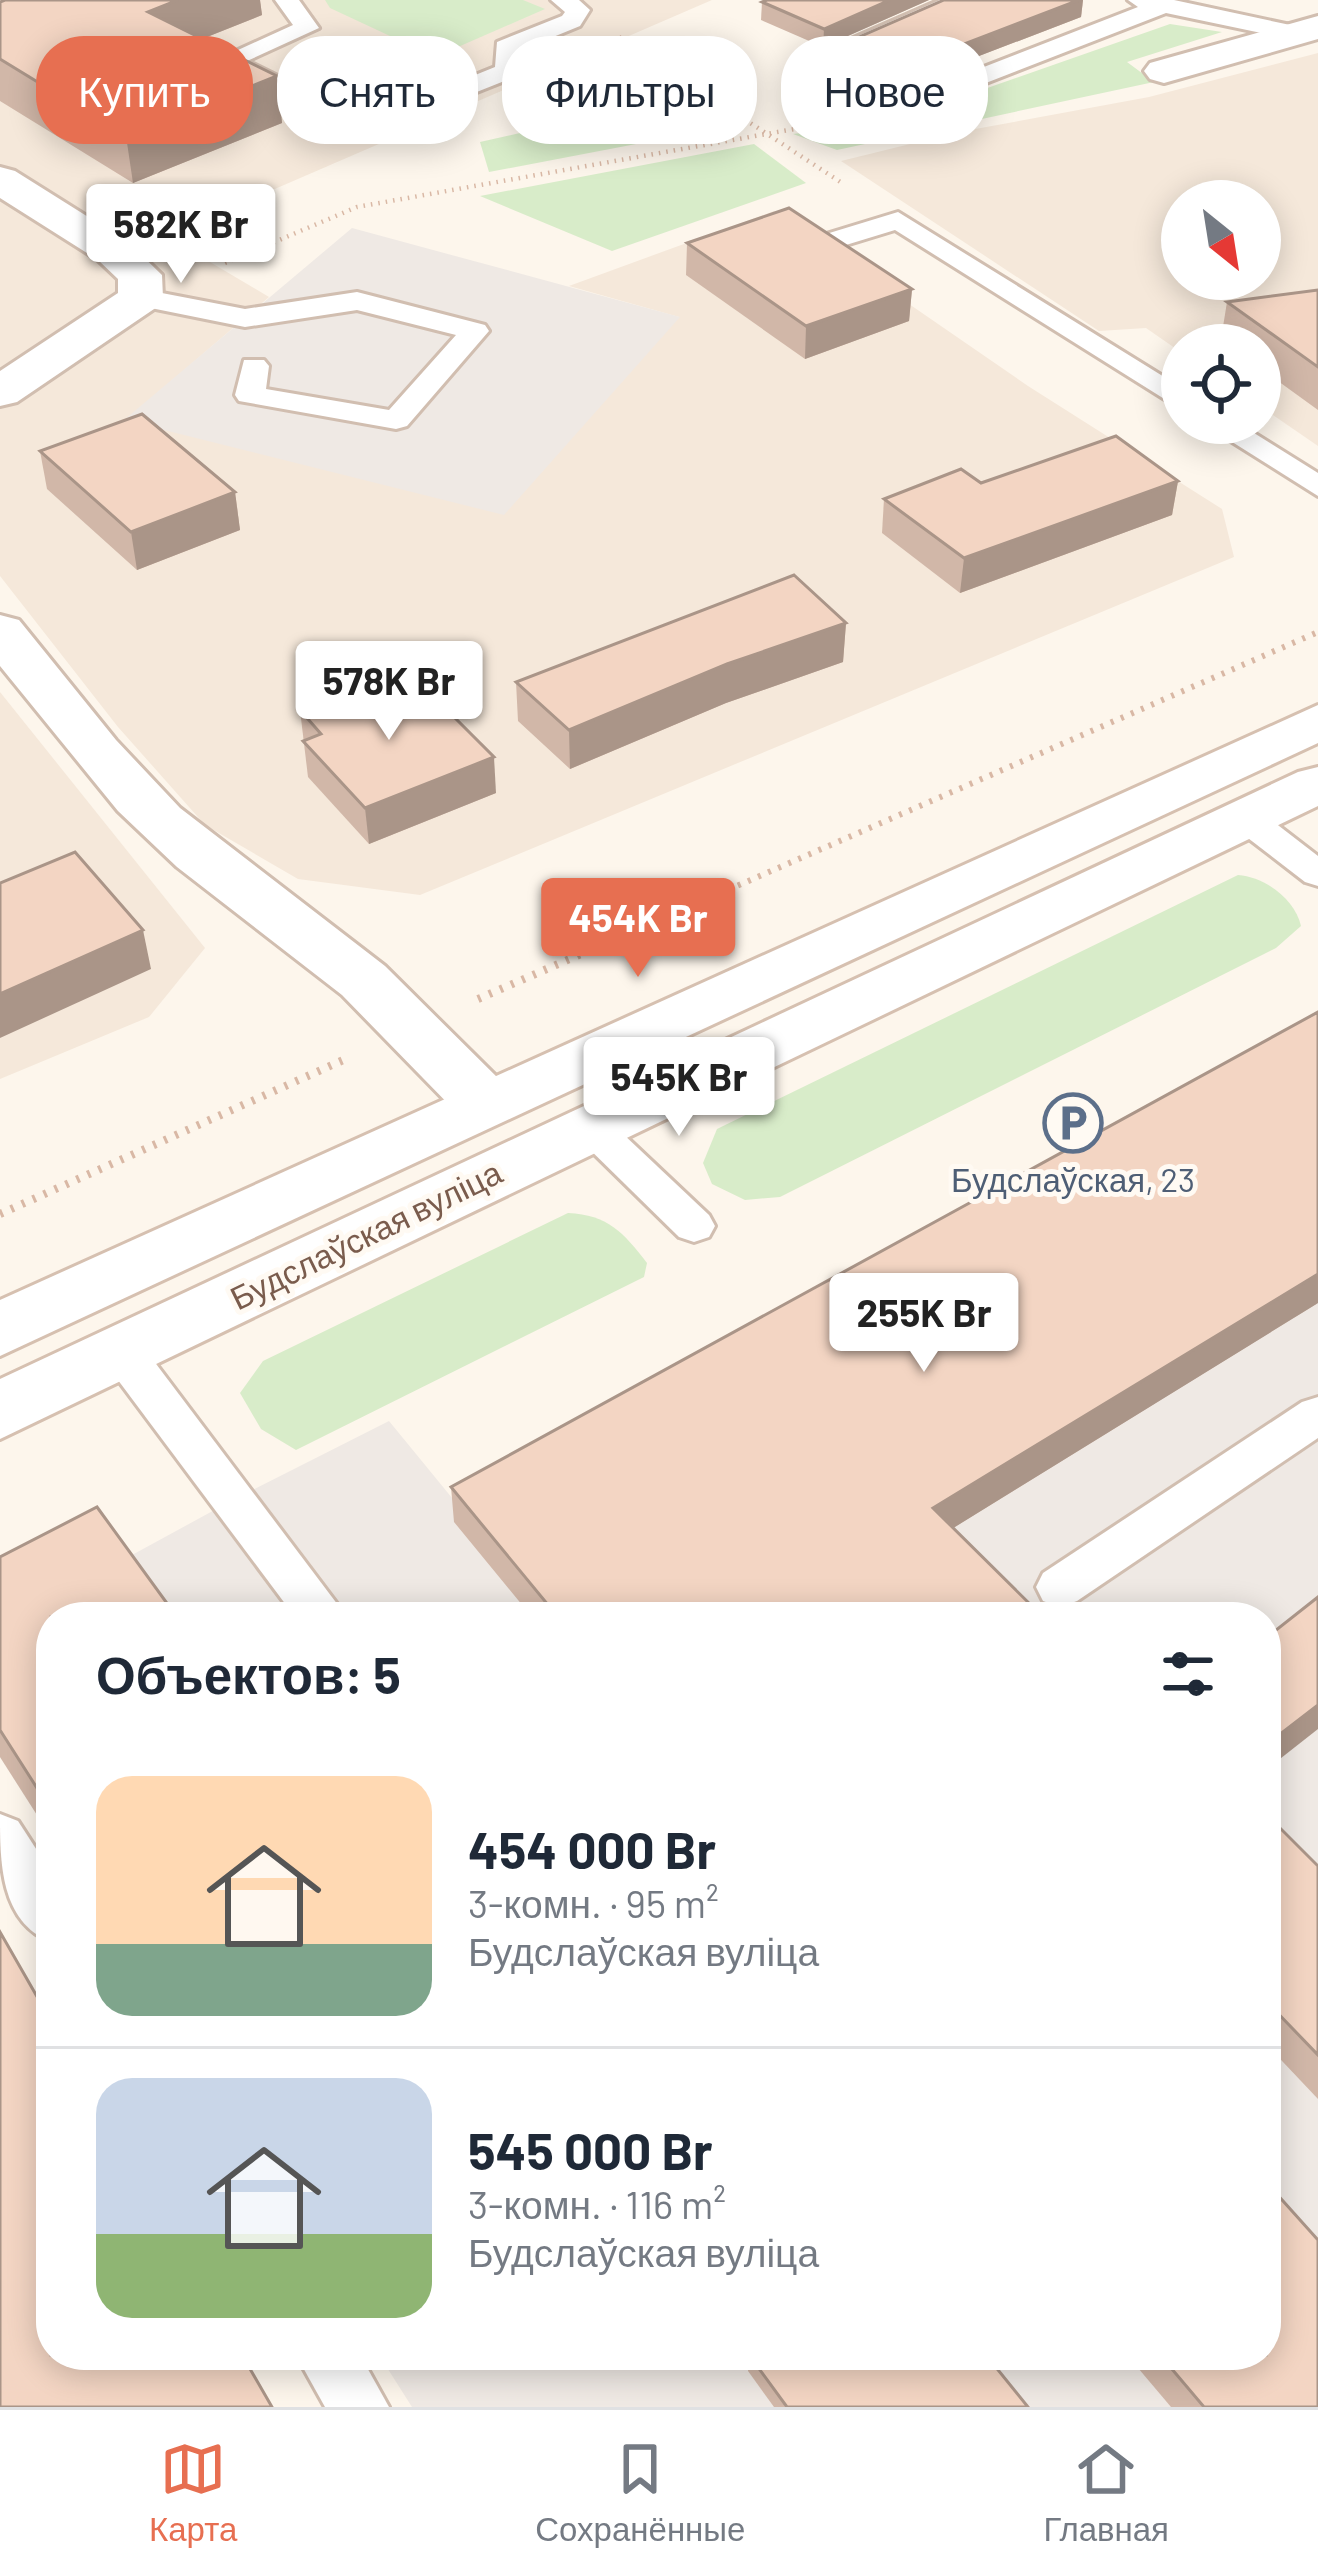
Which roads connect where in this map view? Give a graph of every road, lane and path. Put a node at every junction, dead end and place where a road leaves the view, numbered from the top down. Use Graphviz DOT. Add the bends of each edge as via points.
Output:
graph roads {
  1 [pos="287,0"];
  2 [pos="961,0"];
  3 [pos="1151,3"];
  4 [pos="570,5"];
  5 [pos="1306,30"];
  6 [pos="288,36"];
  7 [pos="872,36"];
  8 [pos="277,41"];
  9 [pos="988,71"];
  10 [pos="1164,71"];
  11 [pos="478,83"];
  12 [pos="277,87"];
  13 [pos="781,130"];
  14 [pos="765,132"];
  15 [pos="0,180"];
  16 [pos="898,220"];
  17 [pos="823,244"];
  18 [pos="141,298"];
  19 [pos="254,366"];
  20 [pos="1161,388"];
  21 [pos="0,392"];
  22 [pos="1249,444"];
  23 [pos="1318,488"];
  24 [pos="0,631"];
  25 [pos="1318,632"];
  26 [pos="1318,722"];
  27 [pos="1318,784"];
  28 [pos="1244,818"];
  29 [pos="1318,874"];
  30 [pos="413,1028"];
  31 [pos="485,1103"];
  32 [pos="590,1126"];
  33 [pos="0,1214"];
  34 [pos="694,1226"];
  35 [pos="0,1330"];
  36 [pos="122,1352"];
  37 [pos="0,1411"];
  38 [pos="1318,1415"];
  39 [pos="1060,1587"];
  40 [pos="311,1602"];
  41 [pos="0,1837"];
  42 [pos="36,1894"];
  43 [pos="335,2370"];
  44 [pos="358,2407"];
  1 -- 6 [label="lane" via="307,28"];
  2 -- 7 [label="lane"];
  3 -- 5 [label="lane"];
  3 -- 9 [label="lane"];
  4 -- 11 [label="lane" via="571,21 506,47 508,71"];
  4 -- 14 [label="path"];
  5 -- 10 [label="main road"];
  8 -- 12 [label="lane" via="226,62"];
  13 -- 14 [label="path"];
  14 -- 16 [label="path"];
  14 -- 18 [label="path" via="357,207"];
  15 -- 18 [label="main road" via="113,251 140,275"];
  16 -- 17 [label="lane"];
  16 -- 20 [label="lane"];
  18 -- 19 [label="lane" via="245,318 357,301 476,331 396,420 250,395"];
  18 -- 21 [label="main road"];
  22 -- 23 [label="lane"];
  24 -- 30 [label="main road" via="161,822 322,945"];
  25 -- 30 [label="path"];
  26 -- 31 [label="main road, Будслаўская вуліца"];
  27 -- 28 [label="main road, Будслаўская вуліца"];
  28 -- 29 [label="lane"];
  28 -- 32 [label="main road, Будслаўская вуліца"];
  30 -- 31 [label="main road"];
  30 -- 33 [label="path"];
  31 -- 35 [label="main road, Будслаўская вуліца"];
  32 -- 34 [label="lane"];
  32 -- 36 [label="main road, Будслаўская вуліца"];
  36 -- 37 [label="main road, Будслаўская вуліца"];
  36 -- 40 [label="lane"];
  38 -- 39 [label="lane"];
  41 -- 42 [label="lane"];
  43 -- 44 [label="lane"];
}
